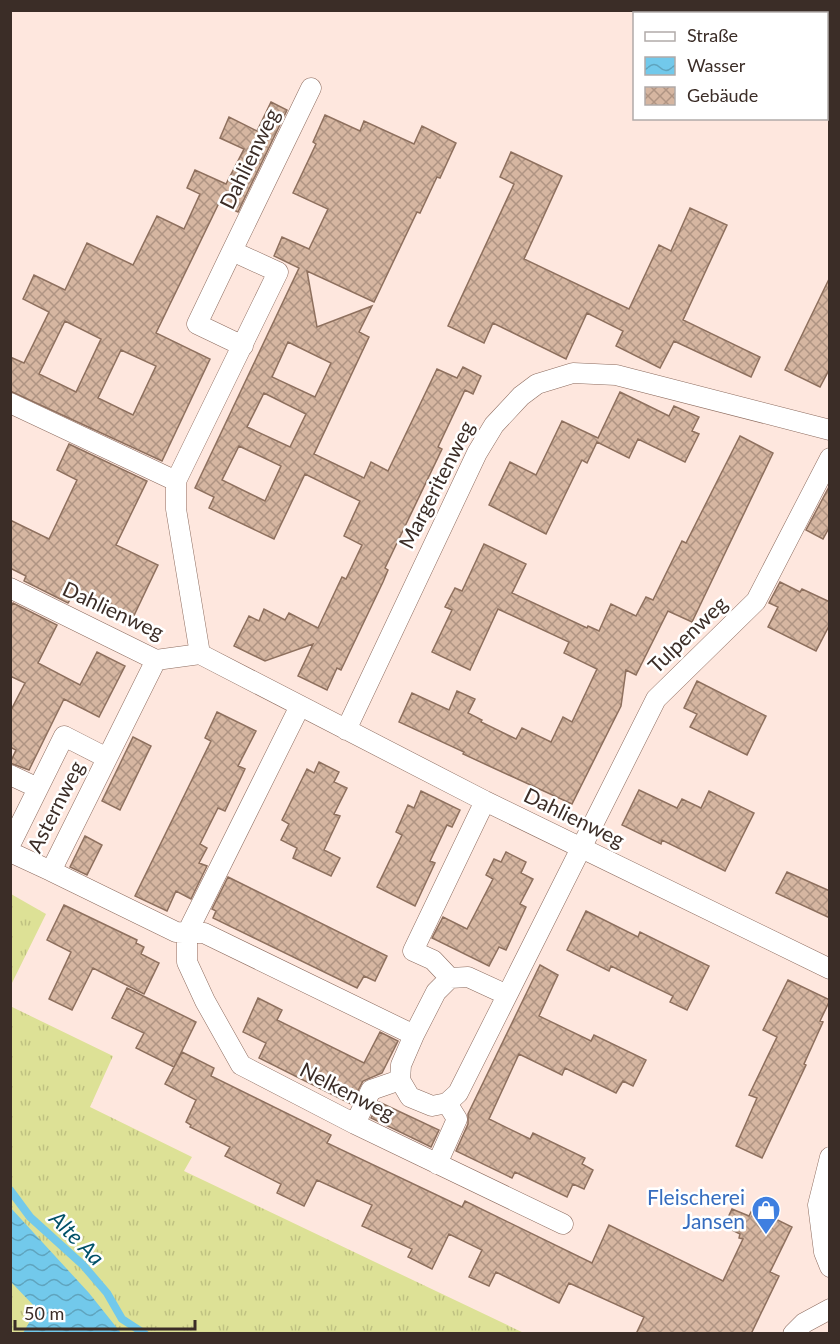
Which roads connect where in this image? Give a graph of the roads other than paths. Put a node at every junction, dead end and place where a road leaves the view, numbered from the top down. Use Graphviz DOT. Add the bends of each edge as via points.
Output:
graph roads {
  1 [pos="311,88"];
  2 [pos="231,251"];
  3 [pos="243,346"];
  4 [pos="10,404"];
  5 [pos="830,430"];
  6 [pos="830,458"];
  7 [pos="176,481"];
  8 [pos="10,588"];
  9 [pos="200,654"];
  10 [pos="156,660"];
  11 [pos="300,706"];
  12 [pos="346,730"];
  13 [pos="108,758"];
  14 [pos="10,775"];
  15 [pos="38,789"];
  16 [pos="485,801"];
  17 [pos="10,845"];
  18 [pos="581,848"];
  19 [pos="10,852"];
  20 [pos="51,871"];
  21 [pos="187,933"];
  22 [pos="830,969"];
  23 [pos="450,978"];
  24 [pos="507,995"];
  25 [pos="414,1035"];
  26 [pos="400,1080"];
  27 [pos="447,1103"];
  28 [pos="355,1124"];
  29 [pos="830,1157"];
  30 [pos="437,1164"];
  31 [pos="563,1224"];
  32 [pos="830,1267"];
  33 [pos="830,1309"];
  34 [pos="793,1334"];
  1 -- 2 [label="street, Dahlienweg"];
  2 -- 3 [label="street, Dahlienweg" via="197,324"];
  2 -- 3 [label="street, Dahlienweg" via="278,272"];
  3 -- 7 [label="street, Dahlienweg"];
  4 -- 7 [label="street"];
  5 -- 12 [label="street, Margeritenweg" via="616,375 573,373 537,384 494,425 477,453"];
  6 -- 18 [label="street, Tulpenweg" via="756,602 656,699"];
  7 -- 9 [label="street, Dahlienweg" via="176,509"];
  8 -- 10 [label="street, Dahlienweg"];
  9 -- 10 [label="street, Dahlienweg"];
  9 -- 11 [label="street, Dahlienweg"];
  10 -- 13 [label="street, Asternweg"];
  11 -- 12 [label="street, Dahlienweg"];
  11 -- 21 [label="street"];
  12 -- 16 [label="street, Dahlienweg"];
  13 -- 15 [label="street, Asternweg" via="64,736"];
  13 -- 20 [label="street, Asternweg"];
  14 -- 15 [label="street, Asternweg"];
  15 -- 17 [label="street, Asternweg"];
  16 -- 18 [label="street, Dahlienweg"];
  16 -- 23 [label="street" via="412,951 433,960"];
  18 -- 22 [label="street, Dahlienweg"];
  18 -- 24 [label="street"];
  19 -- 20 [label="street, Asternweg"];
  20 -- 21 [label="street" via="173,931"];
  21 -- 25 [label="street" via="204,933"];
  21 -- 28 [label="street, Nelkenweg" via="187,962 241,1065"];
  23 -- 24 [label="street" via="468,977"];
  23 -- 25 [label="street, Nelkenweg" via="436,992"];
  24 -- 27 [label="street" via="458,1093"];
  25 -- 26 [label="street, Nelkenweg" via="401,1065"];
  26 -- 27 [label="street, Nelkenweg" via="410,1097 432,1106"];
  26 -- 28 [label="street" via="371,1090"];
  27 -- 30 [label="street" via="457,1119"];
  28 -- 30 [label="street, Nelkenweg"];
  29 -- 32 [label="street" via="818,1205 824,1252"];
  30 -- 31 [label="street, Nelkenweg"];
  33 -- 34 [label="street"];
}
